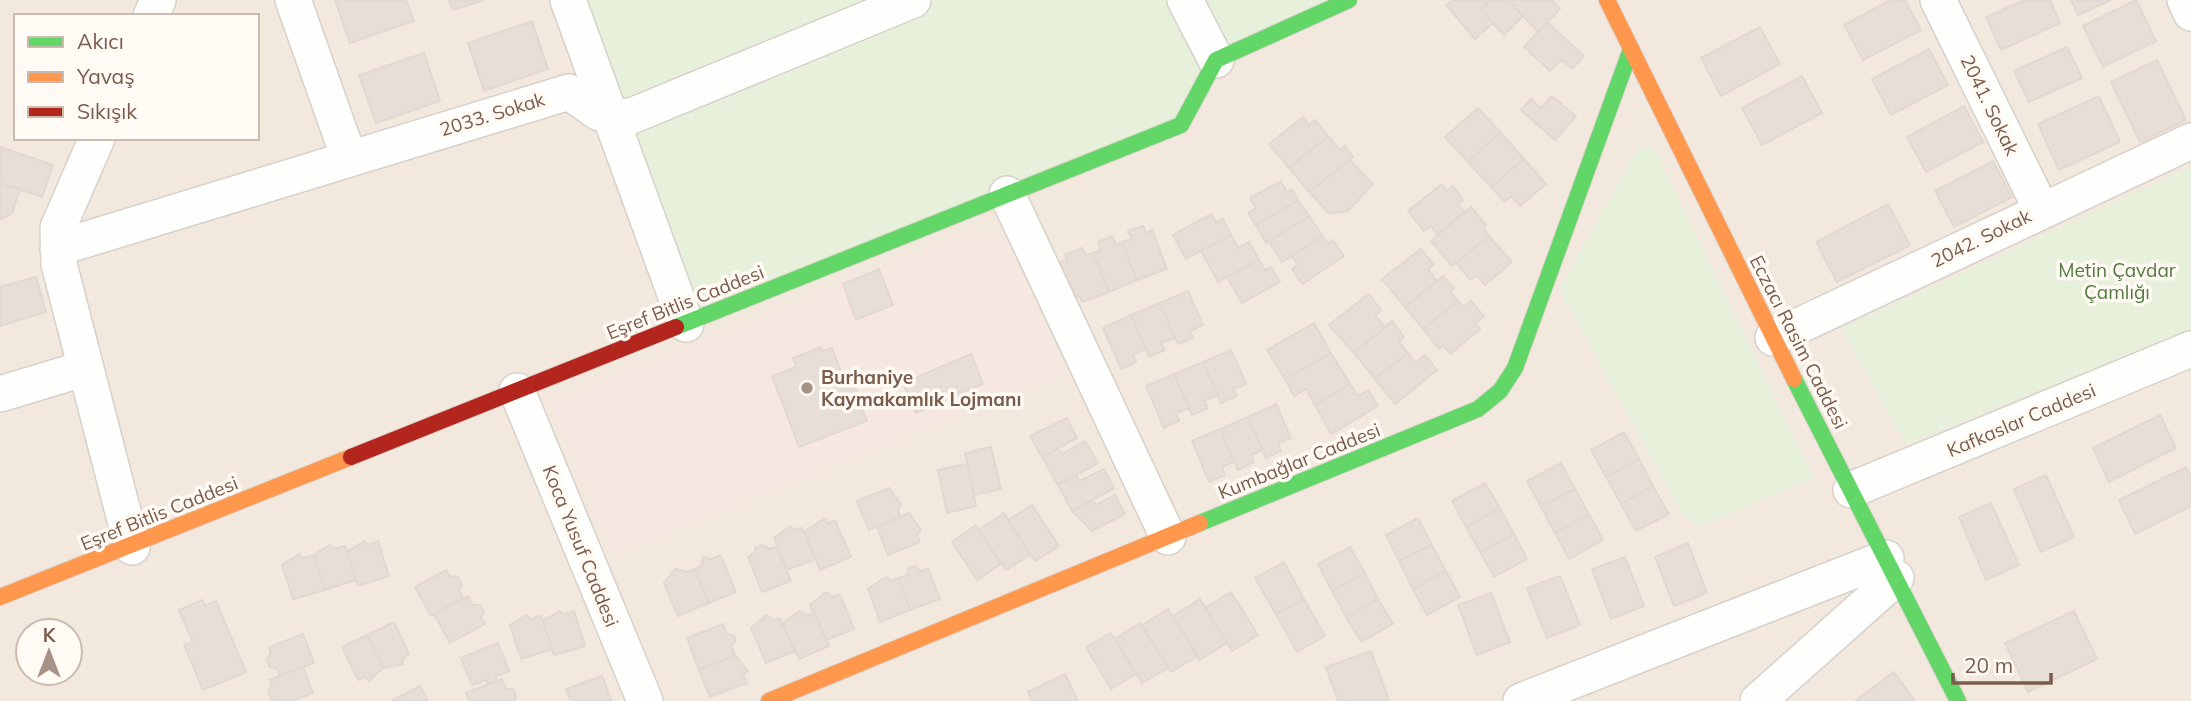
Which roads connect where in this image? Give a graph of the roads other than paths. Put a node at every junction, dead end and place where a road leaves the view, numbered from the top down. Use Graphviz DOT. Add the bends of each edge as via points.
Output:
graph roads {
  1 [pos="293,0"];
  2 [pos="568,0"];
  3 [pos="913,0"];
  4 [pos="1185,0"];
  5 [pos="1349,0"];
  6 [pos="1606,0"];
  7 [pos="1938,0"];
  8 [pos="2185,0"];
  9 [pos="865,10"];
  10 [pos="2191,13"];
  11 [pos="1630,49"];
  12 [pos="1216,60"];
  13 [pos="612,117"];
  14 [pos="96,140"];
  15 [pos="2191,141"];
  16 [pos="349,158"];
  17 [pos="1007,194"];
  18 [pos="2041,209"];
  19 [pos="58,248"];
  20 [pos="686,324"];
  21 [pos="1773,338"];
  22 [pos="2187,361"];
  23 [pos="86,368"];
  24 [pos="517,391"];
  25 [pos="0,394"];
  26 [pos="1851,490"];
  27 [pos="1168,537"];
  28 [pos="132,547"];
  29 [pos="1891,568"];
  30 [pos="0,597"];
  31 [pos="645,701"];
  32 [pos="769,701"];
  33 [pos="1521,701"];
  34 [pos="1758,701"];
  35 [pos="1958,701"];
  1 -- 16 [label="street"];
  2 -- 13 [label="street"];
  3 -- 9 [label="street"];
  4 -- 12 [label="street"];
  5 -- 12 [label="main road"];
  6 -- 11 [label="main road, Eczacı Rasim Caddesi"];
  7 -- 18 [label="street, 2041. Sokak"];
  8 -- 10 [label="street"];
  9 -- 13 [label="street" via="629,117"];
  11 -- 21 [label="main road, Eczacı Rasim Caddesi"];
  11 -- 27 [label="main road, Kumbağlar Caddesi" via="1515,368 1500,391 1478,410"];
  12 -- 17 [label="main road, Eşref Bitlis Caddesi" via="1181,125"];
  13 -- 16 [label="street, 2033. Sokak" via="569,92"];
  13 -- 20 [label="street"];
  14 -- 19 [label="street" via="58,229"];
  15 -- 18 [label="street, 2042. Sokak"];
  16 -- 19 [label="street, 2033. Sokak"];
  17 -- 20 [label="main road, Eşref Bitlis Caddesi"];
  17 -- 27 [label="street"];
  18 -- 21 [label="street, 2042. Sokak"];
  19 -- 23 [label="street"];
  20 -- 24 [label="main road, Eşref Bitlis Caddesi"];
  21 -- 26 [label="main road, Eczacı Rasim Caddesi"];
  22 -- 26 [label="street, Kafkaslar Caddesi"];
  23 -- 25 [label="street"];
  23 -- 28 [label="street"];
  24 -- 28 [label="main road, Eşref Bitlis Caddesi"];
  24 -- 31 [label="street, Koca Yusuf Caddesi"];
  26 -- 29 [label="main road, Eczacı Rasim Caddesi"];
  27 -- 32 [label="main road, Kumbağlar Caddesi"];
  28 -- 30 [label="main road, Eşref Bitlis Caddesi"];
  29 -- 33 [label="street"];
  29 -- 34 [label="street"];
  29 -- 35 [label="main road, Eczacı Rasim Caddesi"];
}
